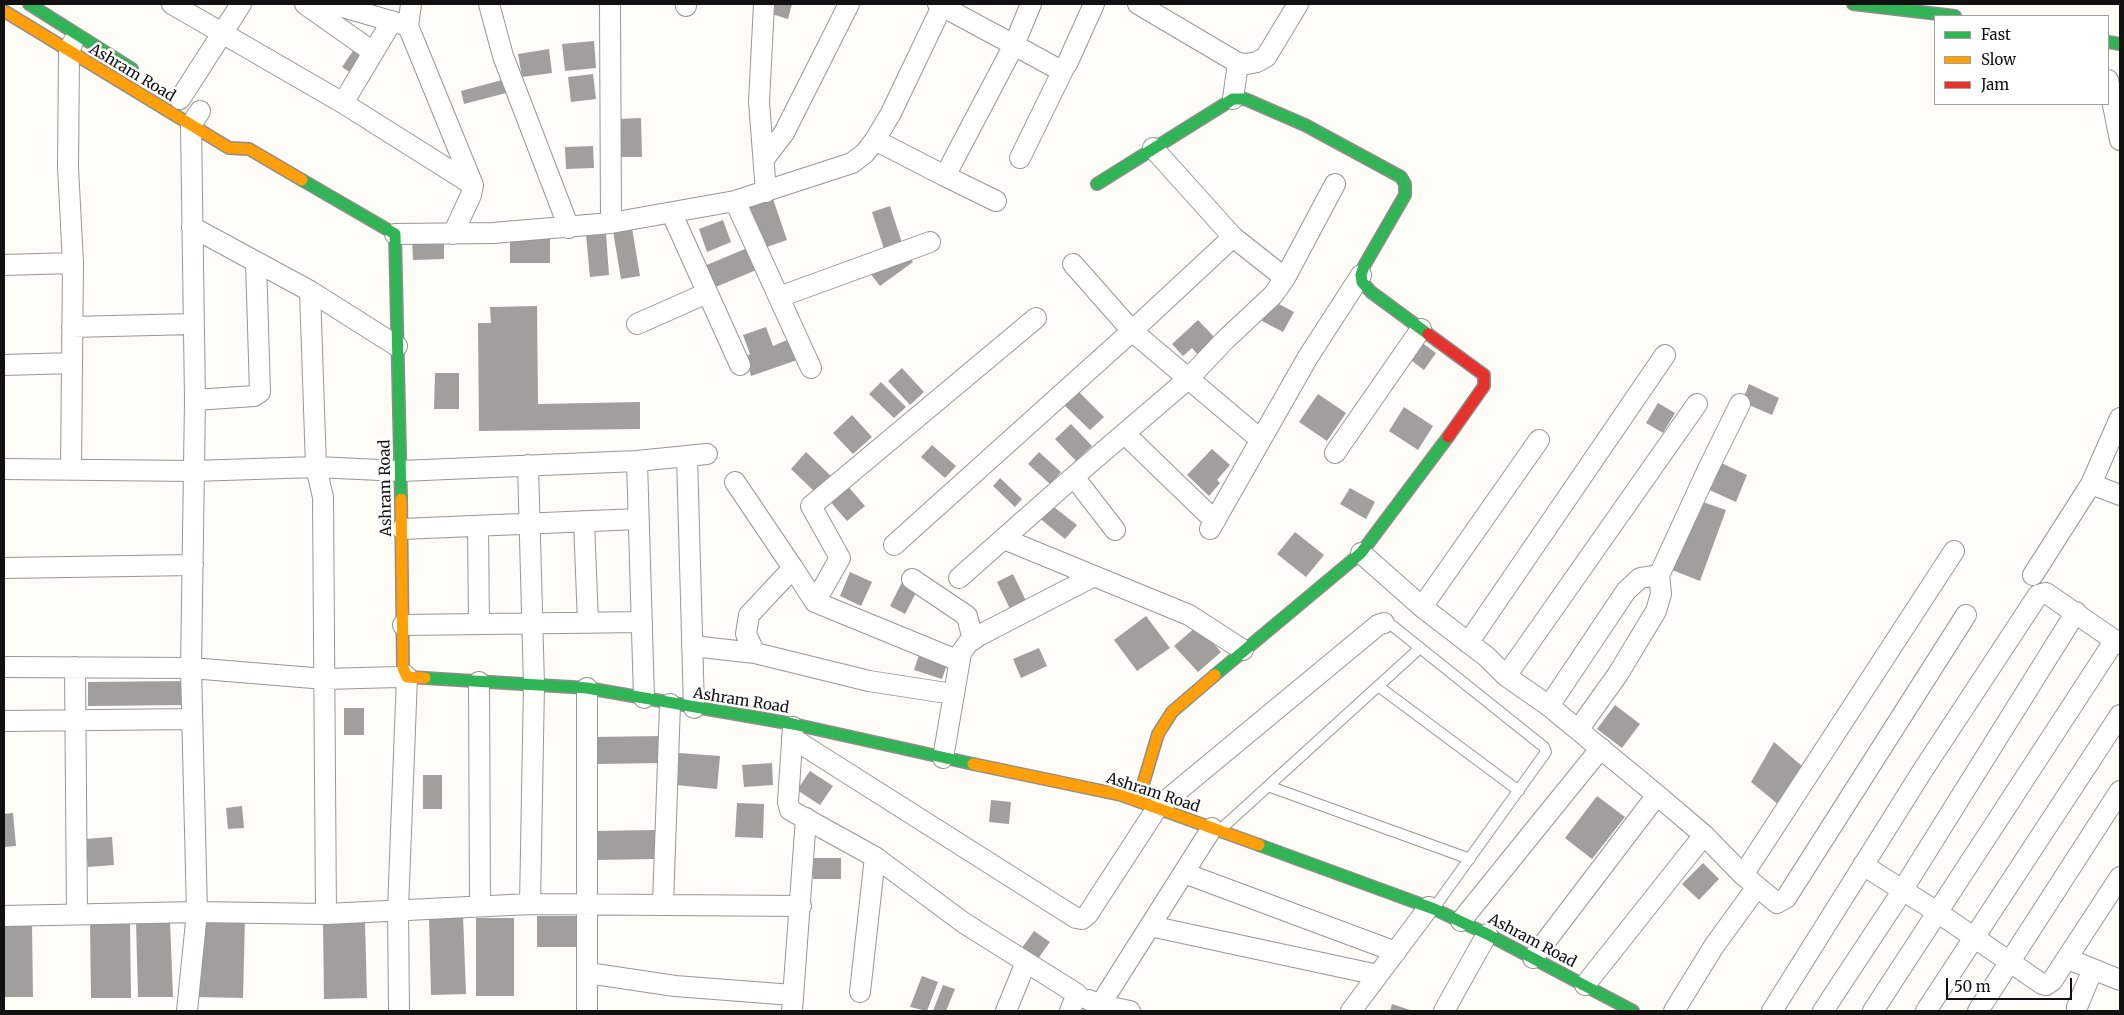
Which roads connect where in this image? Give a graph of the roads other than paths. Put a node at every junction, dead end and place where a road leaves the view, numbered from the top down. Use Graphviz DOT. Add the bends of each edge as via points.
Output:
graph roads {
  1 [pos="29,4"];
  2 [pos="172,4"];
  3 [pos="241,4"];
  4 [pos="305,4"];
  5 [pos="332,4"];
  6 [pos="411,4"];
  7 [pos="489,4"];
  8 [pos="610,4"];
  9 [pos="764,4"];
  10 [pos="849,4"];
  11 [pos="941,4"];
  12 [pos="1031,4"];
  13 [pos="1094,4"];
  14 [pos="1138,4"];
  15 [pos="1298,4"];
  16 [pos="1853,4"];
  17 [pos="4,11"];
  18 [pos="1946,15"];
  19 [pos="400,24"];
  20 [pos="223,32"];
  21 [pos="78,34"];
  22 [pos="1014,45"];
  23 [pos="69,52"];
  24 [pos="373,52"];
  25 [pos="1238,63"];
  26 [pos="1065,66"];
  27 [pos="140,74"];
  28 [pos="2109,85"];
  29 [pos="176,96"];
  30 [pos="1232,99"];
  31 [pos="343,103"];
  32 [pos="200,118"];
  33 [pos="241,134"];
  34 [pos="875,140"];
  35 [pos="2120,140"];
  36 [pos="1154,148"];
  37 [pos="249,149"];
  38 [pos="1020,158"];
  39 [pos="764,159"];
  40 [pos="945,176"];
  41 [pos="1097,184"];
  42 [pos="1335,184"];
  43 [pos="473,185"];
  44 [pos="766,192"];
  45 [pos="735,201"];
  46 [pos="996,201"];
  47 [pos="672,214"];
  48 [pos="611,224"];
  49 [pos="192,227"];
  50 [pos="569,228"];
  51 [pos="395,234"];
  52 [pos="453,234"];
  53 [pos="1233,237"];
  54 [pos="930,242"];
  55 [pos="256,262"];
  56 [pos="73,263"];
  57 [pos="4,264"];
  58 [pos="1073,264"];
  59 [pos="1361,275"];
  60 [pos="1285,278"];
  61 [pos="310,291"];
  62 [pos="707,292"];
  63 [pos="779,297"];
  64 [pos="1036,318"];
  65 [pos="194,324"];
  66 [pos="637,324"];
  67 [pos="72,327"];
  68 [pos="1421,329"];
  69 [pos="1132,331"];
  70 [pos="397,346"];
  71 [pos="1664,355"];
  72 [pos="72,363"];
  73 [pos="740,364"];
  74 [pos="4,365"];
  75 [pos="811,368"];
  76 [pos="1188,379"];
  77 [pos="195,400"];
  78 [pos="1697,404"];
  79 [pos="1740,404"];
  80 [pos="2119,425"];
  81 [pos="1125,434"];
  82 [pos="1261,440"];
  83 [pos="1539,440"];
  84 [pos="1335,453"];
  85 [pos="637,461"];
  86 [pos="528,465"];
  87 [pos="316,467"];
  88 [pos="4,469"];
  89 [pos="71,469"];
  90 [pos="401,471"];
  91 [pos="193,472"];
  92 [pos="1074,477"];
  93 [pos="735,482"];
  94 [pos="2092,484"];
  95 [pos="2120,495"];
  96 [pos="638,519"];
  97 [pos="584,521"];
  98 [pos="530,524"];
  99 [pos="478,526"];
  100 [pos="402,529"];
  101 [pos="1115,530"];
  102 [pos="1004,539"];
  103 [pos="894,545"];
  104 [pos="1954,550"];
  105 [pos="1361,553"];
  106 [pos="193,565"];
  107 [pos="4,568"];
  108 [pos="793,568"];
  109 [pos="1659,574"];
  110 [pos="2033,575"];
  111 [pos="1094,576"];
  112 [pos="912,578"];
  113 [pos="959,578"];
  114 [pos="814,602"];
  115 [pos="1422,607"];
  116 [pos="2076,612"];
  117 [pos="1966,615"];
  118 [pos="642,622"];
  119 [pos="588,623"];
  120 [pos="1384,623"];
  121 [pos="479,624"];
  122 [pos="532,624"];
  123 [pos="403,625"];
  124 [pos="973,640"];
  125 [pos="2118,642"];
  126 [pos="1468,643"];
  127 [pos="692,646"];
  128 [pos="1420,648"];
  129 [pos="1243,650"];
  130 [pos="755,653"];
  131 [pos="959,661"];
  132 [pos="4,667"];
  133 [pos="75,667"];
  134 [pos="191,668"];
  135 [pos="406,676"];
  136 [pos="1506,676"];
  137 [pos="325,679"];
  138 [pos="479,682"];
  139 [pos="534,685"];
  140 [pos="1378,686"];
  141 [pos="587,688"];
  142 [pos="953,694"];
  143 [pos="644,698"];
  144 [pos="670,704"];
  145 [pos="1549,706"];
  146 [pos="694,708"];
  147 [pos="2120,715"];
  148 [pos="192,719"];
  149 [pos="74,720"];
  150 [pos="4,721"];
  151 [pos="1578,730"];
  152 [pos="792,731"];
  153 [pos="1601,748"];
  154 [pos="943,758"];
  155 [pos="1268,786"];
  156 [pos="1519,791"];
  157 [pos="2120,791"];
  158 [pos="1657,795"];
  159 [pos="1138,801"];
  160 [pos="1157,808"];
  161 [pos="806,818"];
  162 [pos="1215,830"];
  163 [pos="1704,835"];
  164 [pos="875,857"];
  165 [pos="1470,859"];
  166 [pos="1863,865"];
  167 [pos="1184,874"];
  168 [pos="2120,877"];
  169 [pos="1750,881"];
  170 [pos="1902,890"];
  171 [pos="530,904"];
  172 [pos="663,904"];
  173 [pos="589,905"];
  174 [pos="480,906"];
  175 [pos="801,906"];
  176 [pos="1432,908"];
  177 [pos="398,909"];
  178 [pos="197,912"];
  179 [pos="1937,912"];
  180 [pos="77,914"];
  181 [pos="326,914"];
  182 [pos="4,916"];
  183 [pos="1461,921"];
  184 [pos="1150,926"];
  185 [pos="1487,934"];
  186 [pos="1974,938"];
  187 [pos="1396,952"];
  188 [pos="1534,958"];
  189 [pos="2068,959"];
  190 [pos="1026,962"];
  191 [pos="2010,963"];
  192 [pos="2093,969"];
  193 [pos="588,972"];
  194 [pos="1378,976"];
  195 [pos="2120,980"];
  196 [pos="1585,985"];
  197 [pos="860,992"];
  198 [pos="793,1003"];
  199 [pos="1073,1003"];
  200 [pos="1100,1005"];
  201 [pos="1620,1008"];
  202 [pos="2077,1010"];
  203 [pos="188,1011"];
  204 [pos="399,1011"];
  205 [pos="587,1011"];
  206 [pos="1006,1011"];
  207 [pos="1130,1011"];
  208 [pos="1351,1011"];
  209 [pos="1444,1011"];
  210 [pos="1674,1011"];
  211 [pos="1772,1011"];
  212 [pos="1823,1011"];
  213 [pos="1873,1011"];
  214 [pos="1926,1011"];
  215 [pos="1978,1011"];
  1 -- 21 [label="street, Ashram Road"];
  2 -- 20 [label="street"];
  3 -- 20 [label="street"];
  4 -- 24 [label="street"];
  5 -- 19 [label="street"];
  6 -- 19 [label="street"];
  7 -- 50 [label="street" via="503,56"];
  8 -- 48 [label="street"];
  9 -- 39 [label="street" via="759,102"];
  10 -- 39 [label="street" via="784,133"];
  11 -- 22 [label="street"];
  11 -- 34 [label="street"];
  12 -- 22 [label="street"];
  13 -- 26 [label="street"];
  14 -- 25 [label="street"];
  15 -- 25 [label="street" via="1266,57 1257,62"];
  16 -- 18 [label="street"];
  17 -- 23 [label="street, Ashram Road"];
  19 -- 24 [label="street"];
  19 -- 43 [label="street"];
  20 -- 29 [label="street"];
  20 -- 31 [label="street"];
  21 -- 23 [label="street"];
  21 -- 27 [label="street, Ashram Road"];
  22 -- 26 [label="street" via="1056,68"];
  22 -- 40 [label="street"];
  23 -- 32 [label="street, Ashram Road"];
  23 -- 56 [label="street" via="68,166"];
  24 -- 31 [label="street"];
  25 -- 30 [label="street"];
  26 -- 38 [label="street"];
  28 -- 35 [label="street"];
  29 -- 32 [label="street, Ashram Road"];
  30 -- 36 [label="street"];
  30 -- 59 [label="street" via="1245,99 1305,125 1401,177 1405,195"];
  31 -- 43 [label="street"];
  32 -- 37 [label="street, Ashram Road" via="229,148"];
  32 -- 49 [label="street"];
  33 -- 37 [label="street"];
  34 -- 40 [label="street"];
  34 -- 44 [label="street" via="852,163"];
  36 -- 41 [label="street"];
  36 -- 53 [label="street"];
  37 -- 51 [label="street, Ashram Road"];
  39 -- 44 [label="street"];
  40 -- 46 [label="street"];
  42 -- 60 [label="street"];
  43 -- 52 [label="street"];
  44 -- 45 [label="street"];
  45 -- 47 [label="street"];
  45 -- 63 [label="street"];
  47 -- 48 [label="street"];
  47 -- 62 [label="street"];
  48 -- 50 [label="street"];
  49 -- 55 [label="street"];
  49 -- 65 [label="street"];
  50 -- 52 [label="street"];
  51 -- 52 [label="street"];
  51 -- 70 [label="street, Ashram Road"];
  53 -- 60 [label="street"];
  53 -- 69 [label="street"];
  54 -- 63 [label="street"];
  55 -- 61 [label="street"];
  55 -- 77 [label="street" via="260,392 254,396"];
  56 -- 57 [label="street"];
  56 -- 67 [label="street"];
  58 -- 69 [label="street"];
  59 -- 68 [label="street" via="1362,282 1371,292"];
  59 -- 82 [label="street" via="1308,357"];
  60 -- 76 [label="street" via="1273,295"];
  61 -- 70 [label="street"];
  61 -- 87 [label="street"];
  62 -- 66 [label="street"];
  62 -- 73 [label="street"];
  63 -- 75 [label="street"];
  64 -- 114 [label="street" via="811,506 840,558"];
  65 -- 67 [label="street"];
  65 -- 77 [label="street"];
  67 -- 72 [label="street"];
  68 -- 84 [label="street"];
  68 -- 105 [label="street" via="1484,375 1484,386"];
  69 -- 76 [label="street"];
  69 -- 103 [label="street"];
  70 -- 90 [label="street, Ashram Road"];
  71 -- 126 [label="street"];
  72 -- 74 [label="street"];
  72 -- 89 [label="street"];
  76 -- 81 [label="street"];
  76 -- 82 [label="street"];
  77 -- 91 [label="street"];
  78 -- 136 [label="street"];
  79 -- 109 [label="street"];
  80 -- 94 [label="street"];
  81 -- 82 [label="street" via="1212,525"];
  81 -- 92 [label="street"];
  83 -- 115 [label="street"];
  85 -- 86 [label="street"];
  85 -- 96 [label="street"];
  85 -- 127 [label="street" via="697,455"];
  86 -- 90 [label="street"];
  86 -- 98 [label="street"];
  87 -- 90 [label="street"];
  87 -- 91 [label="street"];
  87 -- 137 [label="street" via="323,497"];
  88 -- 89 [label="street"];
  89 -- 91 [label="street"];
  90 -- 100 [label="street, Ashram Road"];
  91 -- 106 [label="street"];
  92 -- 101 [label="street"];
  92 -- 102 [label="street"];
  93 -- 108 [label="street"];
  94 -- 95 [label="street"];
  94 -- 110 [label="street"];
  96 -- 97 [label="street"];
  96 -- 118 [label="street"];
  97 -- 98 [label="street"];
  97 -- 119 [label="street"];
  98 -- 99 [label="street"];
  98 -- 122 [label="street"];
  99 -- 100 [label="street"];
  99 -- 121 [label="street"];
  100 -- 123 [label="street, Ashram Road"];
  102 -- 111 [label="street"];
  102 -- 113 [label="street"];
  104 -- 169 [label="street"];
  105 -- 115 [label="street"];
  105 -- 129 [label="street"];
  106 -- 107 [label="street"];
  106 -- 134 [label="street"];
  108 -- 114 [label="street"];
  108 -- 130 [label="street" via="749,615 746,634"];
  109 -- 145 [label="street" via="1640,578 1626,591"];
  109 -- 151 [label="street" via="1661,594 1656,611 1618,674"];
  111 -- 124 [label="street"];
  111 -- 129 [label="street" via="1189,615"];
  112 -- 124 [label="street" via="967,616"];
  114 -- 131 [label="street"];
  115 -- 126 [label="street"];
  116 -- 125 [label="street"];
  116 -- 166 [label="street" via="2046,592 2038,595"];
  116 -- 170 [label="street"];
  117 -- 169 [label="street" via="1786,898 1776,903"];
  118 -- 119 [label="street"];
  118 -- 143 [label="street"];
  119 -- 122 [label="street"];
  120 -- 128 [label="lane" via="1389,623"];
  120 -- 160 [label="street"];
  121 -- 122 [label="street"];
  121 -- 123 [label="street"];
  122 -- 139 [label="street"];
  123 -- 135 [label="street, Ashram Road"];
  124 -- 131 [label="street" via="961,653"];
  125 -- 179 [label="street"];
  126 -- 136 [label="street"];
  127 -- 130 [label="street"];
  127 -- 146 [label="street"];
  128 -- 140 [label="lane"];
  128 -- 156 [label="lane" via="1544,747 1543,758"];
  129 -- 159 [label="street" via="1164,722"];
  130 -- 142 [label="street" via="869,681"];
  131 -- 142 [label="street"];
  132 -- 133 [label="street"];
  133 -- 134 [label="street"];
  133 -- 149 [label="street"];
  134 -- 137 [label="street"];
  134 -- 148 [label="street"];
  135 -- 137 [label="street"];
  135 -- 138 [label="street, Ashram Road"];
  135 -- 177 [label="street"];
  136 -- 145 [label="street"];
  137 -- 181 [label="street"];
  138 -- 139 [label="street, Ashram Road"];
  138 -- 174 [label="street"];
  139 -- 141 [label="street, Ashram Road"];
  139 -- 171 [label="street"];
  140 -- 155 [label="lane"];
  140 -- 156 [label="lane"];
  141 -- 143 [label="street, Ashram Road"];
  141 -- 173 [label="street"];
  142 -- 154 [label="street"];
  143 -- 144 [label="street, Ashram Road"];
  144 -- 146 [label="street, Ashram Road"];
  144 -- 172 [label="street"];
  145 -- 151 [label="street"];
  146 -- 152 [label="street, Ashram Road"];
  147 -- 186 [label="street"];
  148 -- 149 [label="street"];
  148 -- 178 [label="street"];
  149 -- 150 [label="street"];
  149 -- 180 [label="street"];
  151 -- 153 [label="street"];
  152 -- 154 [label="street, Ashram Road"];
  152 -- 160 [label="street" via="1076,918 1082,919 1088,914"];
  152 -- 161 [label="street" via="788,806"];
  153 -- 158 [label="street"];
  153 -- 183 [label="street"];
  154 -- 159 [label="street, Ashram Road"];
  155 -- 162 [label="lane"];
  155 -- 165 [label="lane"];
  156 -- 165 [label="lane"];
  157 -- 191 [label="street"];
  158 -- 163 [label="street"];
  158 -- 188 [label="street"];
  159 -- 160 [label="street, Ashram Road"];
  160 -- 162 [label="street, Ashram Road"];
  161 -- 164 [label="street"];
  161 -- 175 [label="street"];
  162 -- 167 [label="street"];
  162 -- 176 [label="street, Ashram Road"];
  163 -- 169 [label="street"];
  163 -- 196 [label="street"];
  164 -- 190 [label="street" via="964,922"];
  164 -- 197 [label="street"];
  165 -- 176 [label="lane"];
  166 -- 170 [label="street"];
  166 -- 211 [label="street"];
  167 -- 184 [label="street"];
  167 -- 187 [label="street"];
  168 -- 189 [label="street"];
  169 -- 210 [label="street"];
  170 -- 179 [label="street"];
  170 -- 212 [label="street"];
  171 -- 173 [label="street"];
  171 -- 174 [label="street"];
  172 -- 173 [label="street"];
  172 -- 175 [label="street"];
  173 -- 193 [label="street"];
  174 -- 177 [label="street"];
  175 -- 198 [label="street"];
  176 -- 183 [label="street, Ashram Road"];
  176 -- 187 [label="street"];
  177 -- 181 [label="street"];
  177 -- 204 [label="street"];
  178 -- 180 [label="street"];
  178 -- 181 [label="street"];
  178 -- 203 [label="street"];
  179 -- 186 [label="street"];
  179 -- 213 [label="street"];
  180 -- 182 [label="street"];
  183 -- 185 [label="street, Ashram Road"];
  184 -- 194 [label="street"];
  184 -- 200 [label="street"];
  185 -- 188 [label="street, Ashram Road"];
  185 -- 209 [label="street"];
  186 -- 191 [label="street"];
  186 -- 214 [label="street"];
  187 -- 194 [label="street"];
  188 -- 196 [label="street, Ashram Road"];
  189 -- 191 [label="street" via="2046,985"];
  189 -- 192 [label="street"];
  190 -- 199 [label="street"];
  190 -- 206 [label="street"];
  191 -- 215 [label="street"];
  192 -- 195 [label="street"];
  192 -- 202 [label="street"];
  193 -- 198 [label="street"];
  193 -- 205 [label="street"];
  194 -- 208 [label="street"];
  196 -- 201 [label="street, Ashram Road"];
  199 -- 200 [label="street"];
  200 -- 207 [label="street"];
}
